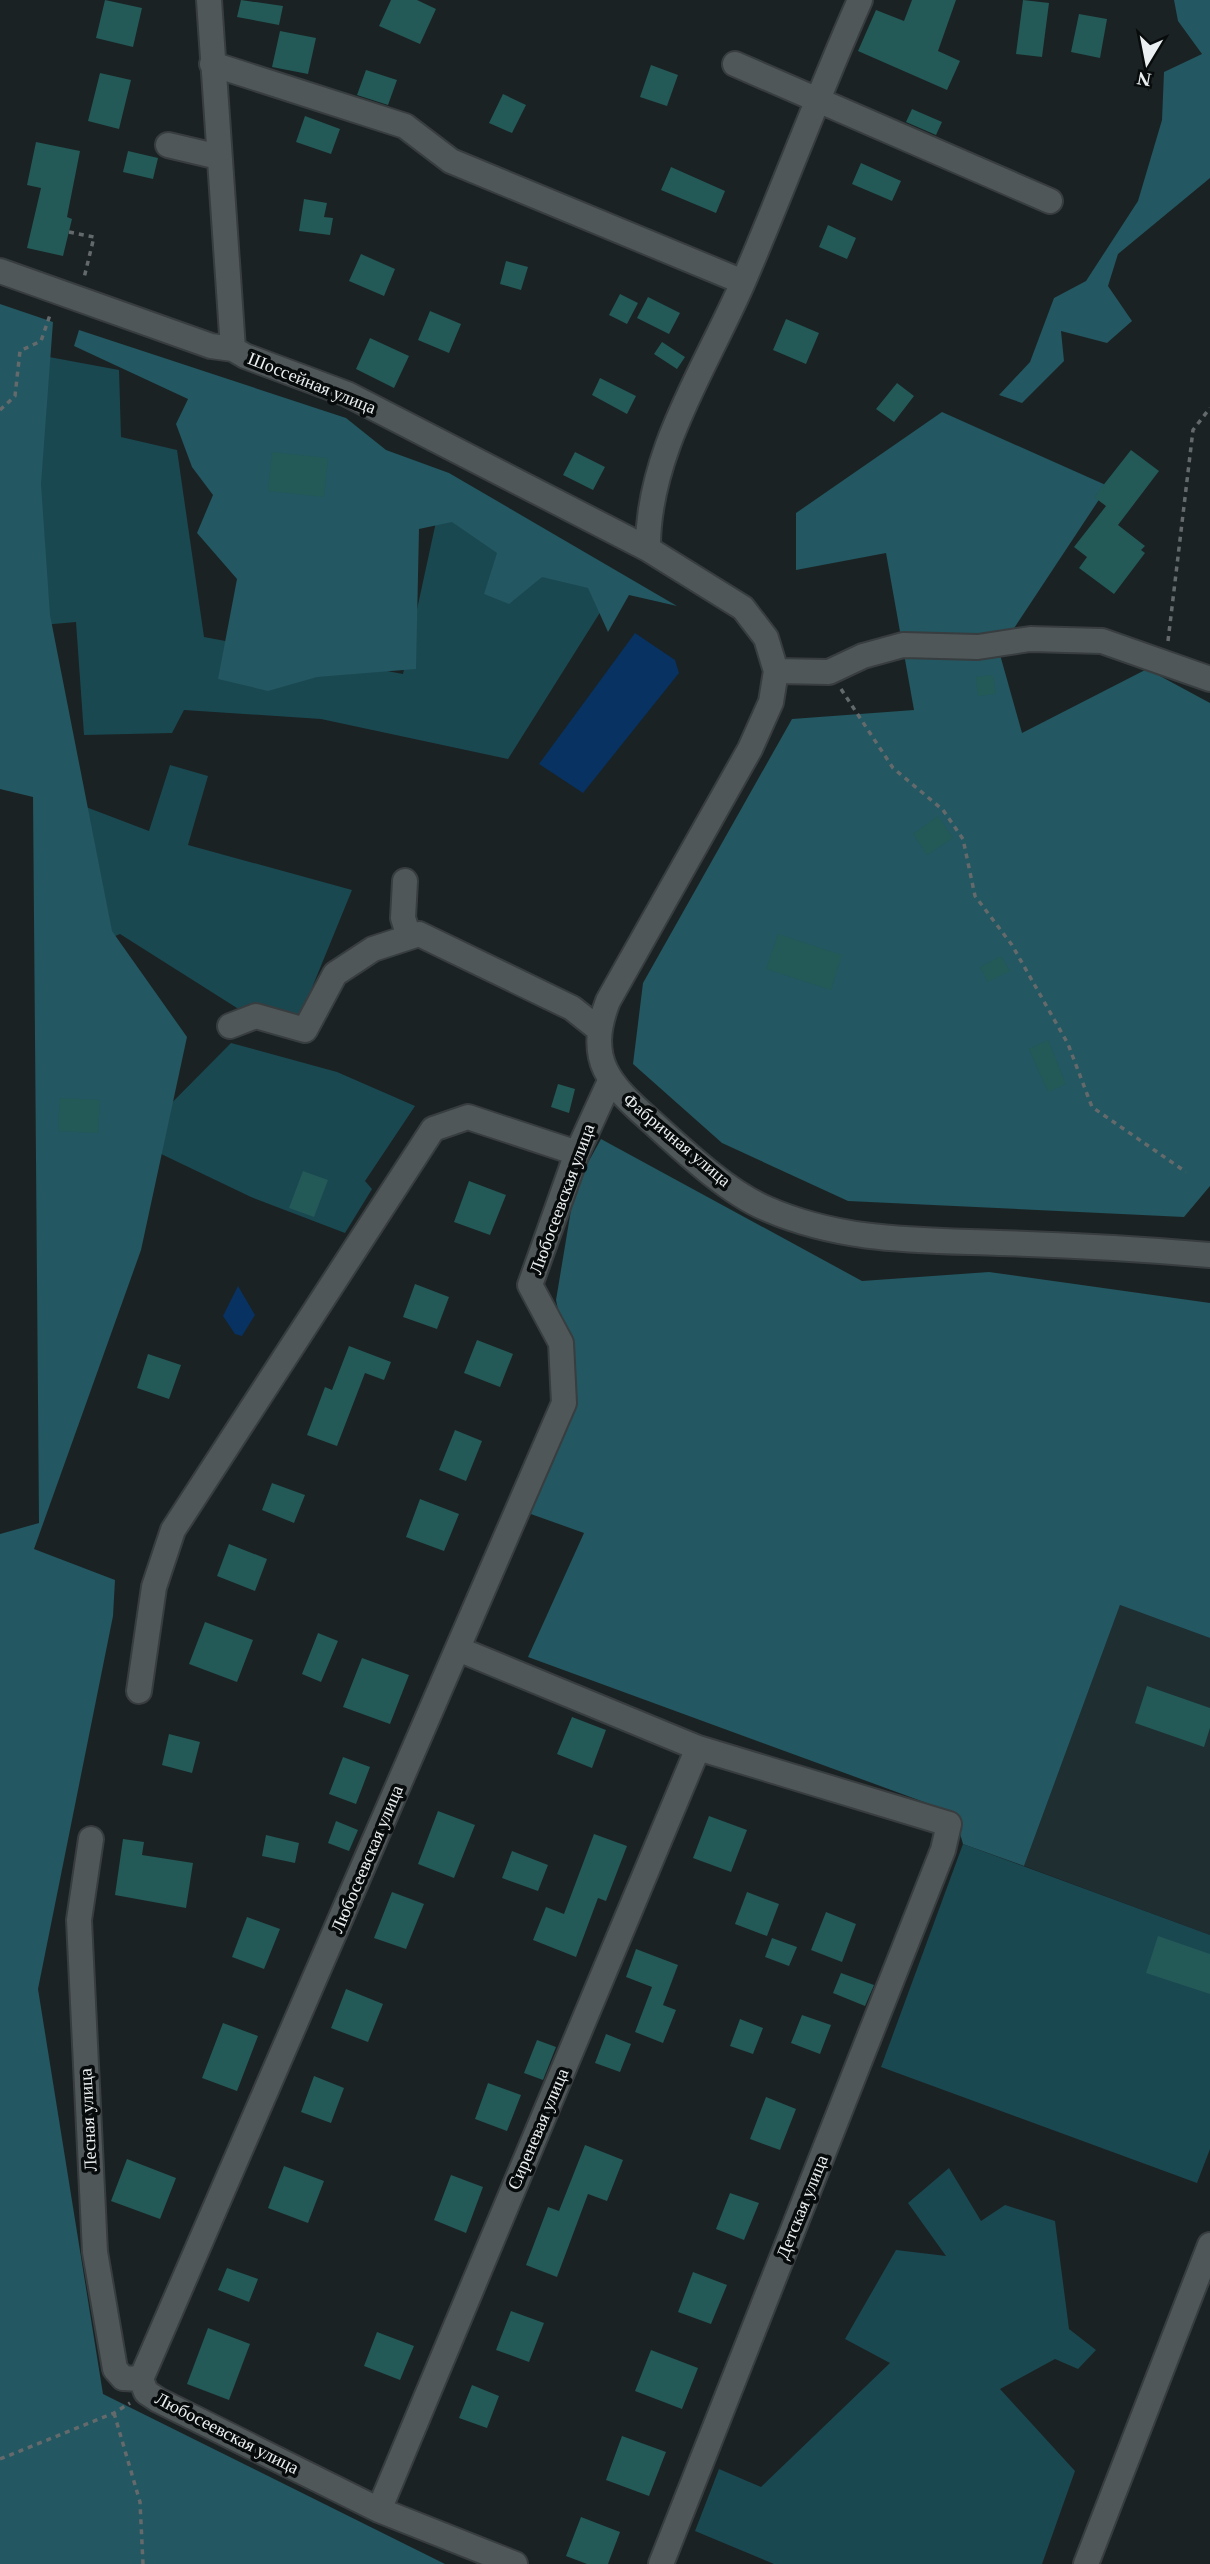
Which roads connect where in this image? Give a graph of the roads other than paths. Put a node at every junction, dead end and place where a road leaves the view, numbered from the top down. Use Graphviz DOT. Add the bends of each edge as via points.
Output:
graph roads {
  1 [pos="209,0"];
  2 [pos="860,0"];
  3 [pos="212,64"];
  4 [pos="735,64"];
  5 [pos="818,101"];
  6 [pos="168,145"];
  7 [pos="219,157"];
  8 [pos="1050,201"];
  9 [pos="0,271"];
  10 [pos="743,282"];
  11 [pos="233,349"];
  12 [pos="648,549"];
  13 [pos="776,671"];
  14 [pos="1210,679"];
  15 [pos="405,881"];
  16 [pos="409,937"];
  17 [pos="230,1026"];
  18 [pos="597,1028"];
  19 [pos="610,1081"];
  20 [pos="577,1153"];
  21 [pos="1210,1255"];
  22 [pos="458,1649"];
  23 [pos="139,1691"];
  24 [pos="698,1748"];
  25 [pos="91,1839"];
  26 [pos="1210,2245"];
  27 [pos="144,2385"];
  28 [pos="379,2510"];
  29 [pos="515,2564"];
  30 [pos="661,2564"];
  31 [pos="1086,2564"];
  1 -- 3 [label="street"];
  2 -- 5 [label="street"];
  3 -- 7 [label="street"];
  3 -- 10 [label="street" via="405,126 452,161"];
  4 -- 5 [label="street"];
  5 -- 8 [label="street"];
  5 -- 10 [label="street"];
  6 -- 7 [label="street"];
  7 -- 11 [label="street"];
  9 -- 11 [label="street, Шоссейная улица" via="70,291 211,346"];
  10 -- 12 [label="street" via="670,442 648,514"];
  11 -- 12 [label="street, Шоссейная улица" via="347,394"];
  12 -- 13 [label="street" via="743,608 766,638"];
  13 -- 14 [label="street" via="830,672 863,656 903,645 978,647 1030,639 1102,641"];
  13 -- 18 [label="street" via="771,702 750,749"];
  15 -- 16 [label="street" via="403,918"];
  16 -- 17 [label="street" via="373,949 335,974 304,1030 256,1016"];
  16 -- 18 [label="street" via="419,934 572,1007"];
  18 -- 19 [label="street, Фабричная улица"];
  19 -- 20 [label="street, Любосеевская улица"];
  19 -- 21 [label="street, Фабричная улица" via="718,1177 763,1207 812,1226 865,1238"];
  20 -- 22 [label="street, Любосеевская улица" via="530,1285 561,1343 564,1403"];
  20 -- 23 [label="street" via="468,1117 433,1129 173,1530 154,1587"];
  22 -- 24 [label="street"];
  22 -- 27 [label="street, Любосеевская улица"];
  24 -- 28 [label="street, Сиреневая улица"];
  24 -- 30 [label="street, Детская улица" via="948,1824 943,1850"];
  25 -- 27 [label="street, Лесная улица" via="79,1920 95,2252 115,2369 123,2378"];
  26 -- 31 [label="street"];
  27 -- 28 [label="street, Любосеевская улица" via="158,2400"];
  28 -- 29 [label="street, Любосеевская улица"];
}
